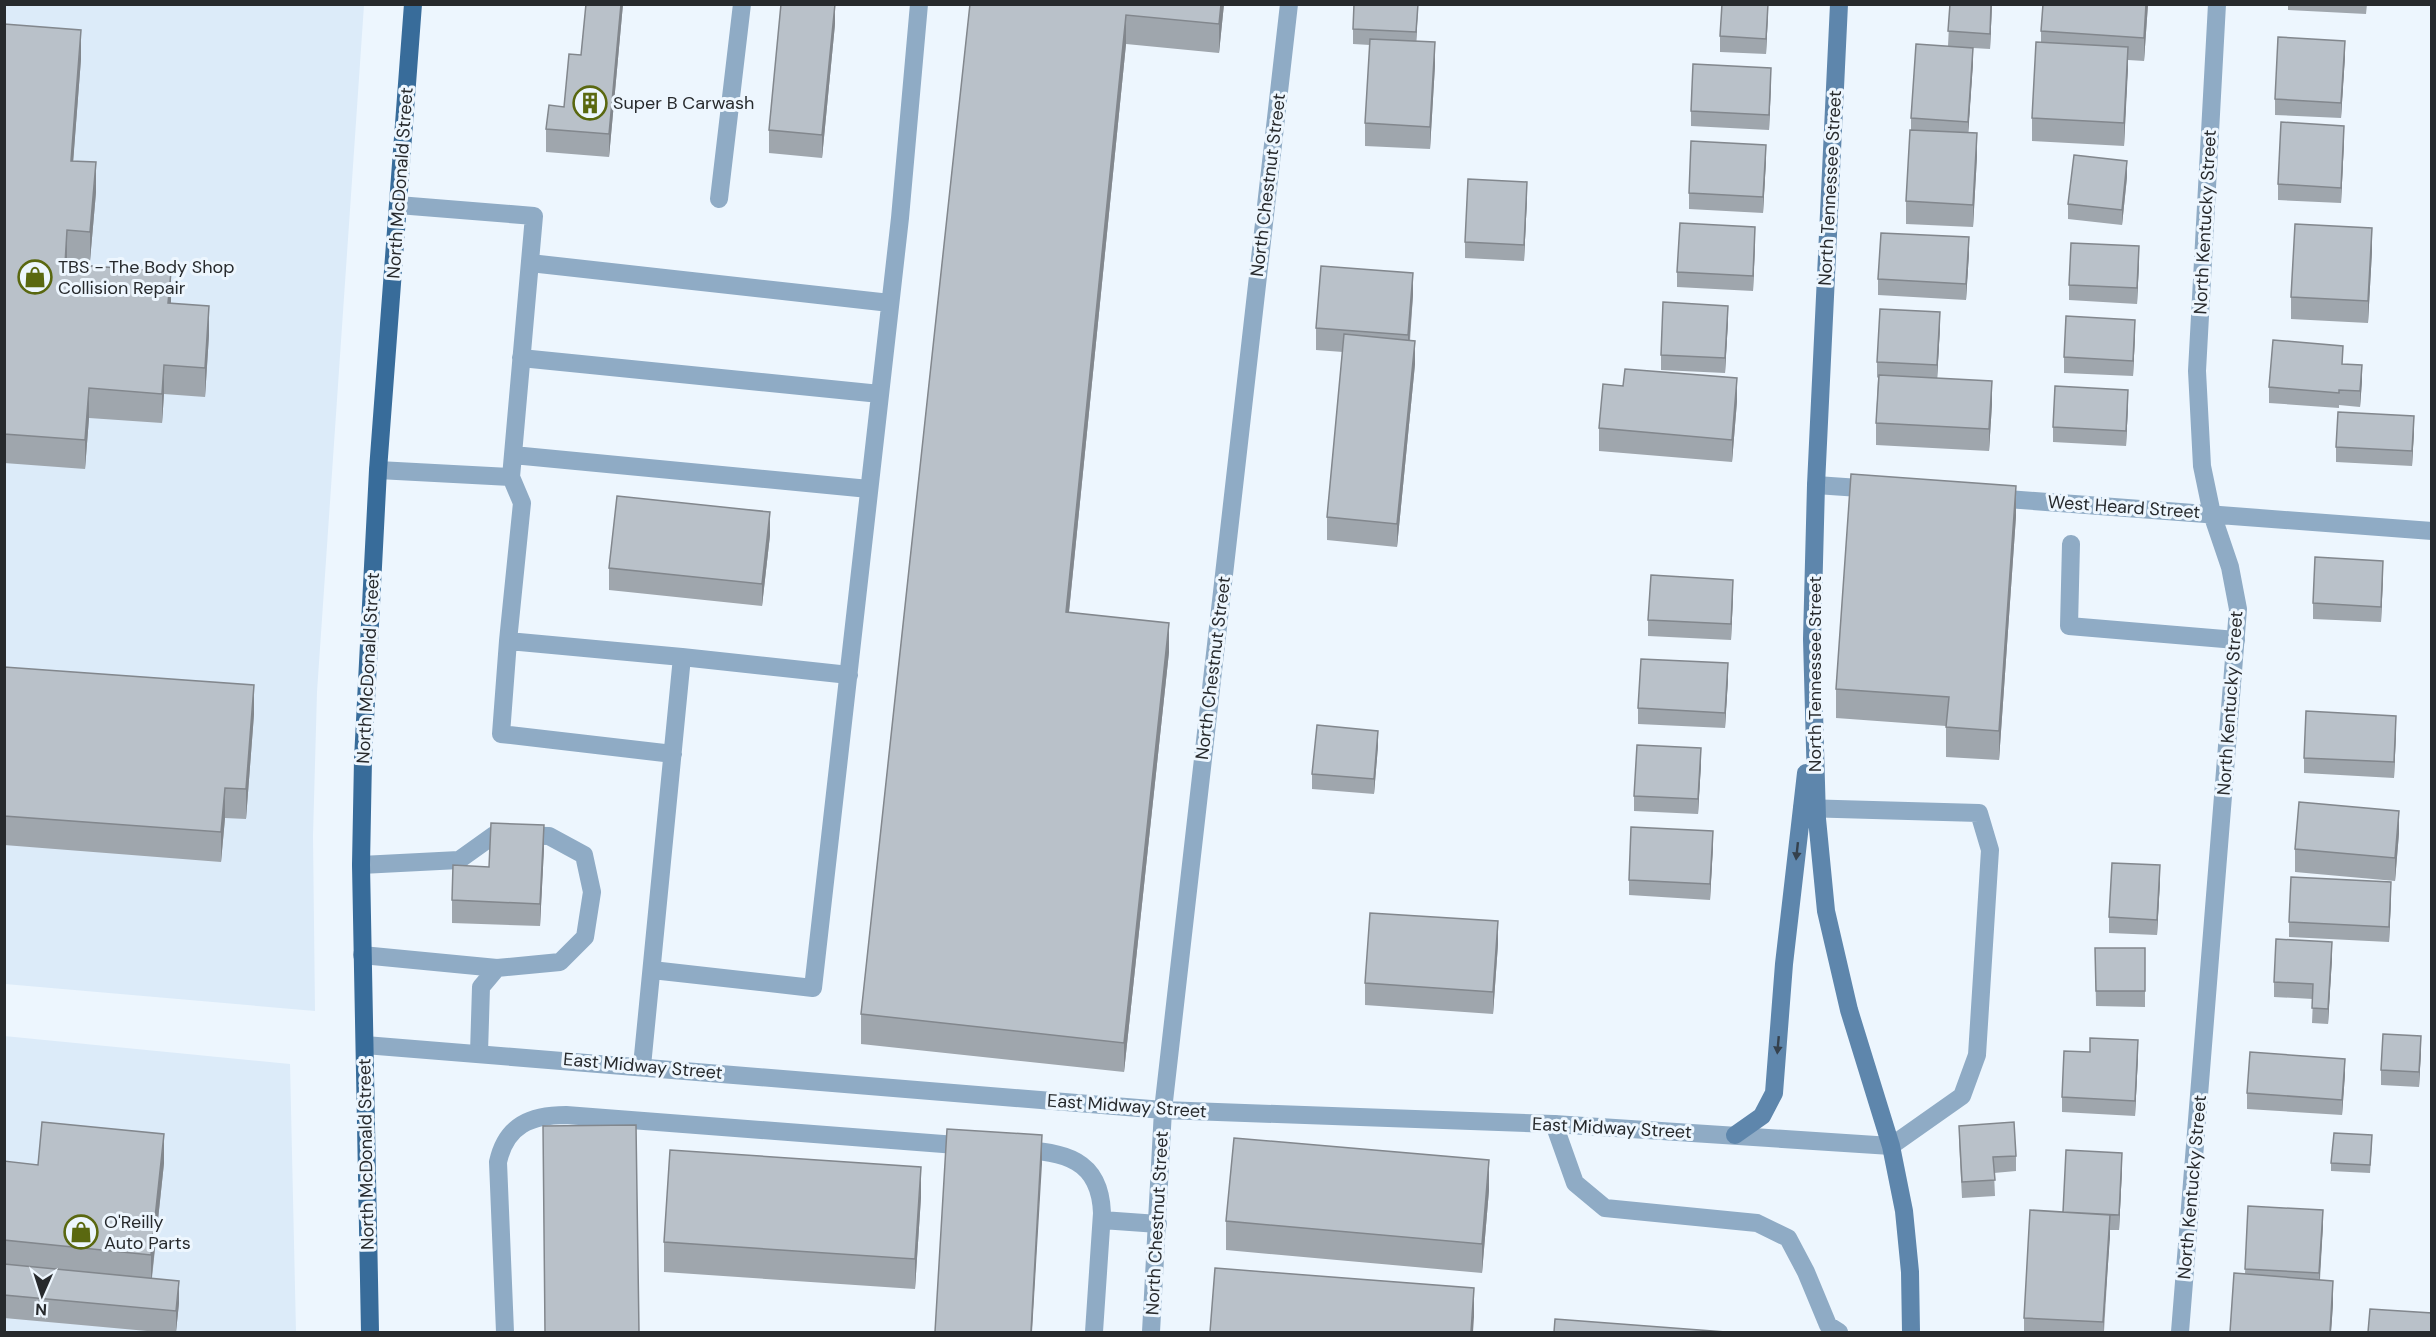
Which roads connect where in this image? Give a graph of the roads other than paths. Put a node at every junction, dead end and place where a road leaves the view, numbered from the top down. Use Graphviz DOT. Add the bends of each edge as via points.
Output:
graph roads {
  1 [pos="413,4"];
  2 [pos="741,4"];
  3 [pos="919,4"];
  4 [pos="1289,4"];
  5 [pos="1839,4"];
  6 [pos="2217,4"];
  7 [pos="719,199"];
  8 [pos="398,205"];
  9 [pos="530,263"];
  10 [pos="890,303"];
  11 [pos="522,358"];
  12 [pos="880,394"];
  13 [pos="513,455"];
  14 [pos="378,470"];
  15 [pos="511,477"];
  16 [pos="1816,485"];
  17 [pos="869,489"];
  18 [pos="1886,490"];
  19 [pos="1979,497"];
  20 [pos="2212,514"];
  21 [pos="2432,531"];
  22 [pos="2071,544"];
  23 [pos="2236,640"];
  24 [pos="508,641"];
  25 [pos="682,657"];
  26 [pos="849,675"];
  27 [pos="673,754"];
  28 [pos="1809,808"];
  29 [pos="361,865"];
  30 [pos="362,955"];
  31 [pos="497,968"];
  32 [pos="652,970"];
  33 [pos="365,1045"];
  34 [pos="479,1053"];
  35 [pos="642,1066"];
  36 [pos="1163,1110"];
  37 [pos="1554,1124"];
  38 [pos="1735,1135"];
  39 [pos="1891,1146"];
  40 [pos="1102,1220"];
  41 [pos="1158,1224"];
  42 [pos="370,1332"];
  43 [pos="505,1332"];
  44 [pos="1094,1332"];
  45 [pos="1150,1332"];
  46 [pos="1839,1332"];
  47 [pos="1911,1332"];
  48 [pos="2180,1332"];
  1 -- 8 [label="main road, North McDonald Street"];
  2 -- 7 [label="street"];
  3 -- 10 [label="street"];
  4 -- 36 [label="street, North Chestnut Street"];
  5 -- 16 [label="street, North Tennessee Street"];
  6 -- 20 [label="street, North Kentucky Street" via="2197,371 2202,466"];
  8 -- 9 [label="street" via="534,216"];
  8 -- 14 [label="main road, North McDonald Street"];
  9 -- 10 [label="street"];
  9 -- 11 [label="street"];
  10 -- 12 [label="street"];
  11 -- 12 [label="street"];
  11 -- 13 [label="street"];
  12 -- 17 [label="street"];
  13 -- 15 [label="street"];
  13 -- 17 [label="street"];
  14 -- 15 [label="street"];
  14 -- 29 [label="main road, North McDonald Street"];
  15 -- 24 [label="street" via="522,502"];
  16 -- 18 [label="street"];
  16 -- 28 [label="street, North Tennessee Street"];
  17 -- 26 [label="street"];
  19 -- 20 [label="street, West Heard Street"];
  20 -- 21 [label="street, West Heard Street"];
  20 -- 23 [label="street, North Kentucky Street" via="2230,567 2238,609"];
  22 -- 23 [label="street" via="2069,626"];
  23 -- 48 [label="street, North Kentucky Street"];
  24 -- 25 [label="street"];
  24 -- 27 [label="street" via="501,734"];
  25 -- 26 [label="street"];
  25 -- 27 [label="street"];
  26 -- 32 [label="street" via="813,988"];
  27 -- 32 [label="street"];
  28 -- 38 [label="street, one-way" via="1784,964 1774,1093 1762,1116"];
  28 -- 39 [label="street" via="1826,911 1849,1010"];
  28 -- 39 [label="street" via="1979,813 1990,850 1977,1055 1962,1095"];
  29 -- 30 [label="main road, North McDonald Street"];
  29 -- 31 [label="street" via="459,860 494,836 549,836 584,855 592,892 585,937 560,962"];
  30 -- 31 [label="street"];
  30 -- 33 [label="main road, North McDonald Street"];
  31 -- 34 [label="street" via="481,987"];
  32 -- 35 [label="street"];
  33 -- 34 [label="street, East Midway Street"];
  33 -- 42 [label="main road, North McDonald Street"];
  34 -- 35 [label="street, East Midway Street"];
  35 -- 36 [label="street, East Midway Street"];
  36 -- 37 [label="street, East Midway Street"];
  36 -- 41 [label="street, North Chestnut Street"];
  37 -- 38 [label="street, East Midway Street"];
  37 -- 46 [label="street" via="1575,1183 1605,1208 1757,1223 1788,1238 1828,1324"];
  38 -- 39 [label="street, East Midway Street"];
  39 -- 47 [label="street" via="1904,1211"];
  40 -- 41 [label="street"];
  40 -- 43 [label="street" via="1102,1194 1096,1180 1077,1160 1061,1154 546,1115 517,1127 508,1136 498,1162"];
  40 -- 44 [label="street"];
  41 -- 45 [label="street, North Chestnut Street"];
}
